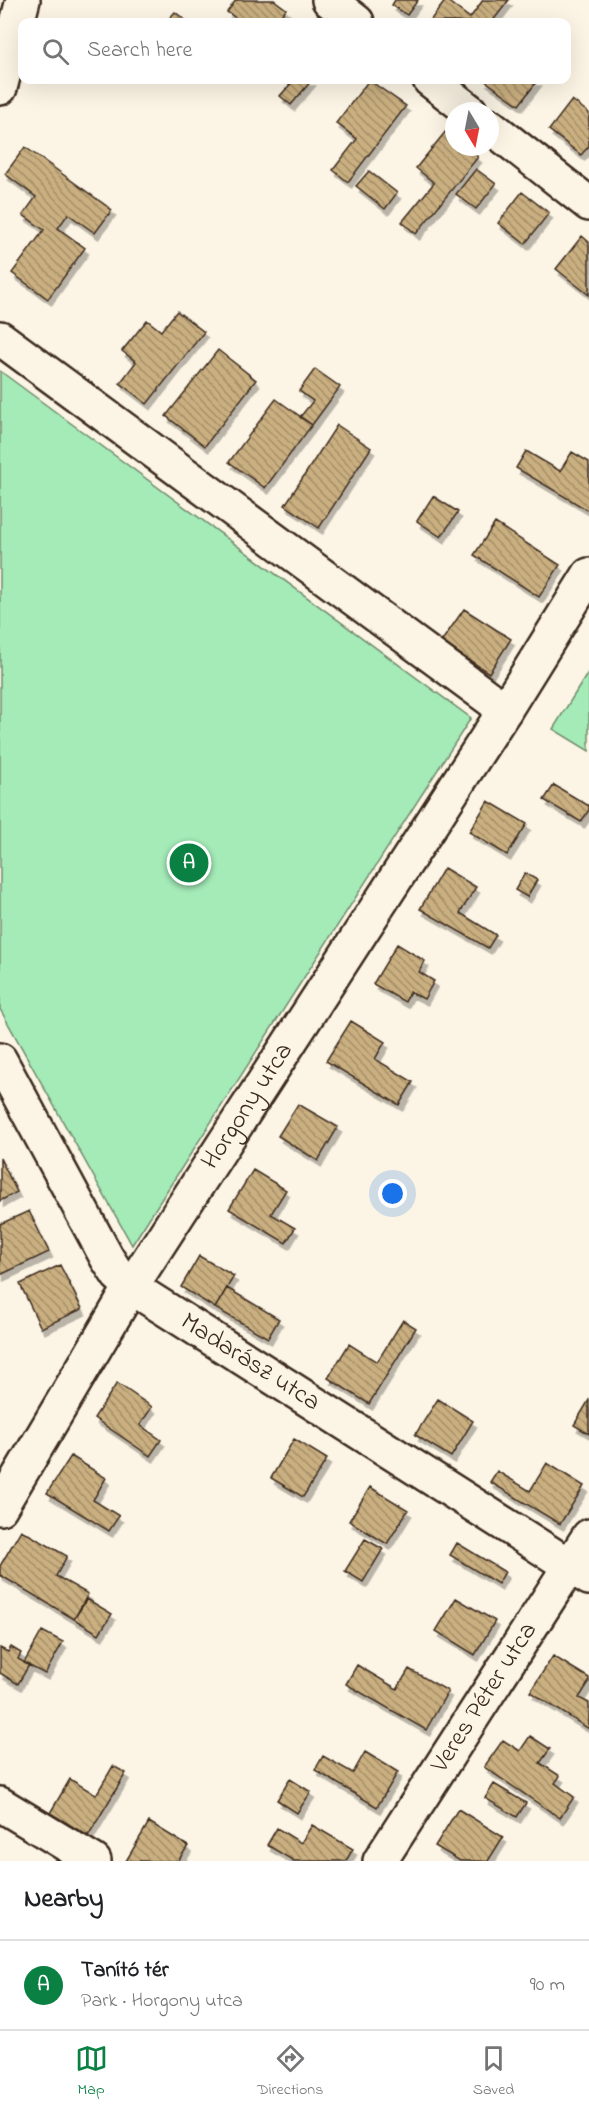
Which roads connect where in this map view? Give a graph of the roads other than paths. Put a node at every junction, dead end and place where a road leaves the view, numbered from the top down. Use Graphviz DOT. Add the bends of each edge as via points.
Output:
graph roads {
  1 [pos="23,0"];
  2 [pos="329,0"];
  3 [pos="18,18"];
  4 [pos="352,18"];
  5 [pos="18,19"];
  6 [pos="435,84"];
  7 [pos="0,88"];
  8 [pos="458,102"];
  9 [pos="499,133"];
  10 [pos="589,204"];
  11 [pos="0,338"];
  12 [pos="589,575"];
  13 [pos="505,710"];
  14 [pos="0,1060"];
  15 [pos="131,1287"];
  16 [pos="0,1508"];
  17 [pos="589,1536"];
  18 [pos="580,1572"];
  19 [pos="2,1809"];
  20 [pos="94,1861"];
  21 [pos="380,1861"];
  1 -- 3 [label="street"];
  2 -- 4 [label="street"];
  5 -- 7 [label="street"];
  6 -- 8 [label="street"];
  9 -- 10 [label="street"];
  11 -- 13 [label="street"];
  12 -- 13 [label="street, Horgony utca"];
  13 -- 15 [label="street, Horgony utca"];
  14 -- 15 [label="street, Madarász utca" via="107,1258"];
  15 -- 16 [label="street, Horgony utca"];
  15 -- 18 [label="street, Madarász utca"];
  17 -- 18 [label="street, Veres Péter utca"];
  18 -- 21 [label="street, Veres Péter utca"];
  19 -- 20 [label="street" via="29,1820"];
}
